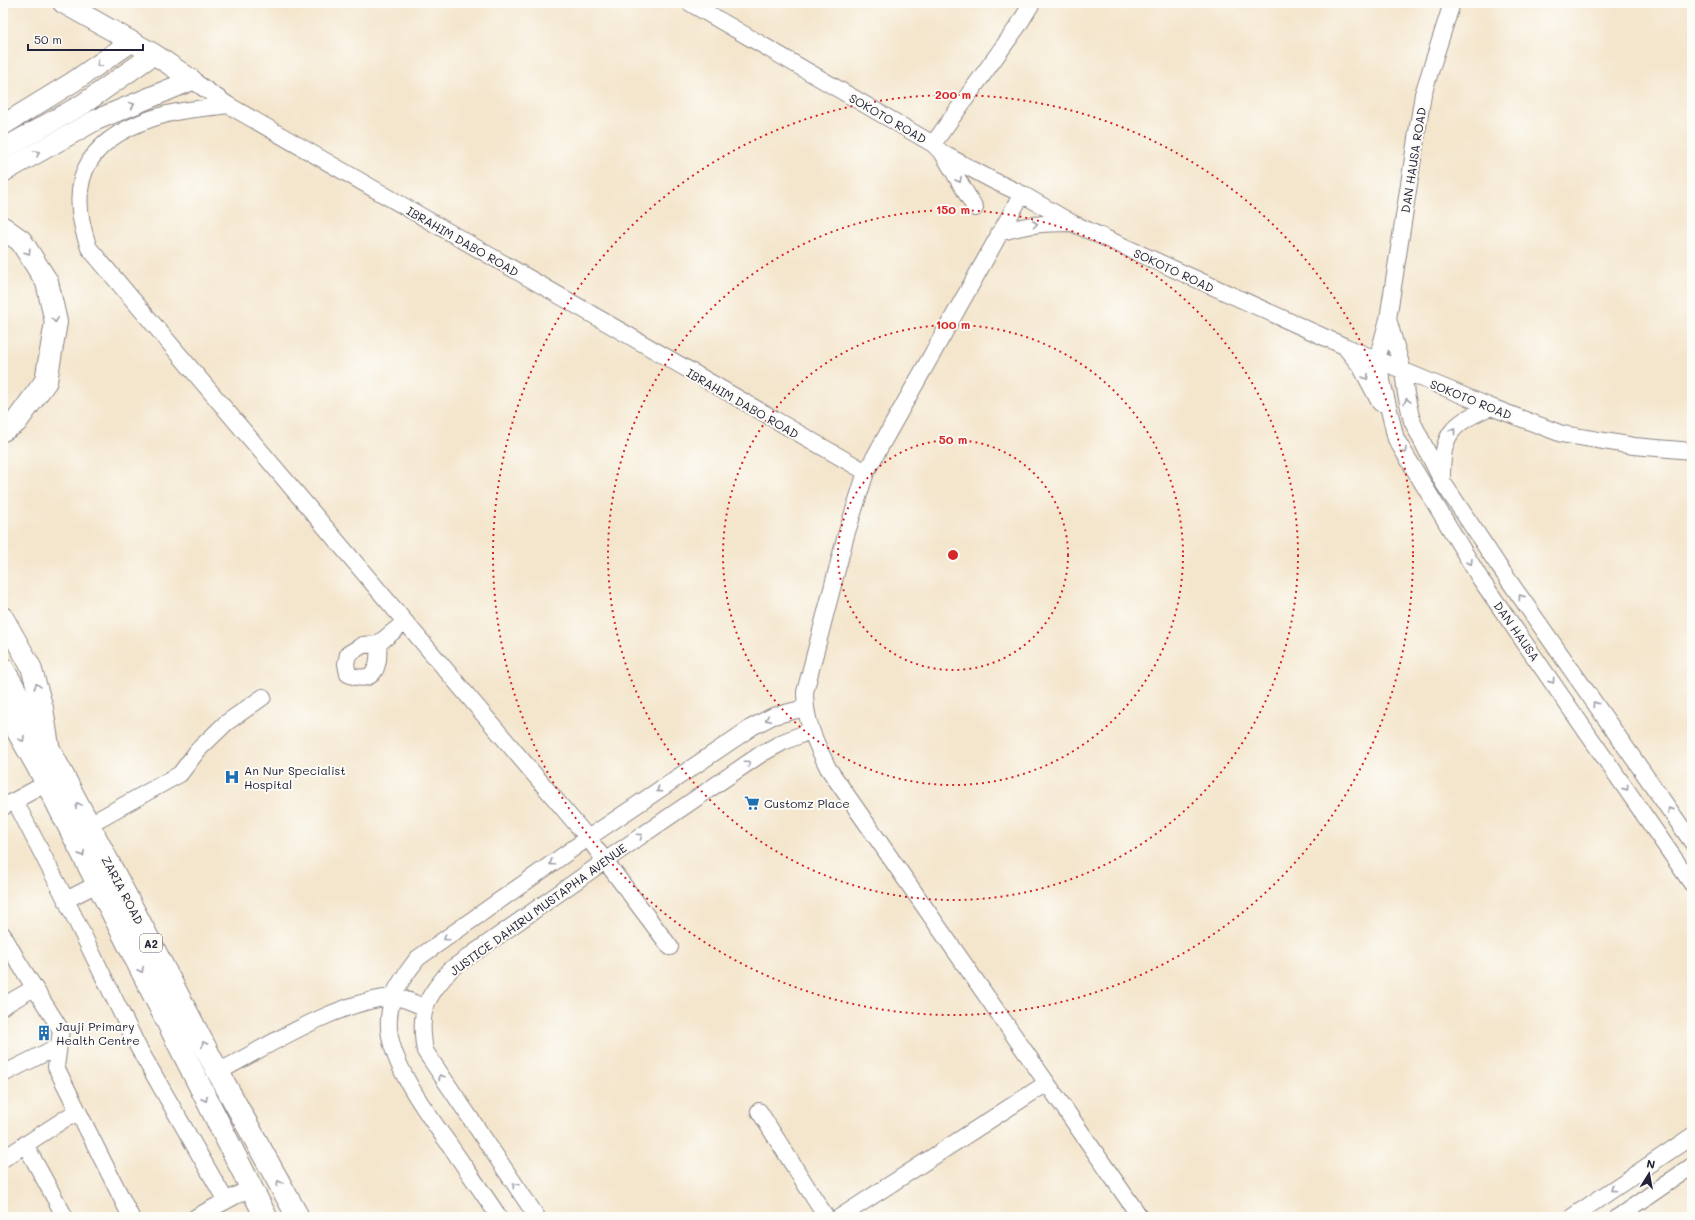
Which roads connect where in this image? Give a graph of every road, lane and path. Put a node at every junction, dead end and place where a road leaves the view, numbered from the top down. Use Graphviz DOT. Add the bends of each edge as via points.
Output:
graph roads {
  1 [pos="63,3"];
  2 [pos="690,3"];
  3 [pos="1032,3"];
  4 [pos="1452,3"];
  5 [pos="131,42"];
  6 [pos="154,54"];
  7 [pos="192,80"];
  8 [pos="228,105"];
  9 [pos="3,125"];
  10 [pos="3,149"];
  11 [pos="938,149"];
  12 [pos="3,172"];
  13 [pos="1022,194"];
  14 [pos="975,208"];
  15 [pos="1072,223"];
  16 [pos="3,228"];
  17 [pos="999,233"];
  18 [pos="1388,320"];
  19 [pos="1344,346"];
  20 [pos="1377,360"];
  21 [pos="1403,371"];
  22 [pos="1491,408"];
  23 [pos="1392,423"];
  24 [pos="3,430"];
  25 [pos="1692,451"];
  26 [pos="866,472"];
  27 [pos="1442,481"];
  28 [pos="3,617"];
  29 [pos="406,622"];
  30 [pos="378,644"];
  31 [pos="3,669"];
  32 [pos="263,697"];
  33 [pos="805,708"];
  34 [pos="5,713"];
  35 [pos="810,731"];
  36 [pos="50,751"];
  37 [pos="47,783"];
  38 [pos="9,804"];
  39 [pos="88,825"];
  40 [pos="588,838"];
  41 [pos="1692,842"];
  42 [pos="606,860"];
  43 [pos="97,884"];
  44 [pos="1692,884"];
  45 [pos="66,900"];
  46 [pos="3,935"];
  47 [pos="670,948"];
  48 [pos="34,988"];
  49 [pos="393,996"];
  50 [pos="3,1006"];
  51 [pos="424,1007"];
  52 [pos="59,1046"];
  53 [pos="218,1072"];
  54 [pos="3,1074"];
  55 [pos="1047,1083"];
  56 [pos="77,1111"];
  57 [pos="759,1111"];
  58 [pos="1692,1136"];
  59 [pos="25,1144"];
  60 [pos="3,1159"];
  61 [pos="1692,1166"];
  62 [pos="250,1188"];
  63 [pos="226,1201"];
  64 [pos="1621,1216"];
  65 [pos="65,1217"];
  66 [pos="131,1217"];
  67 [pos="196,1217"];
  68 [pos="266,1217"];
  69 [pos="298,1217"];
  70 [pos="499,1217"];
  71 [pos="536,1217"];
  72 [pos="826,1217"];
  73 [pos="840,1217"];
  74 [pos="1140,1217"];
  75 [pos="1572,1217"];
  1 -- 5 [label="main road, IBRAHIM DABO ROAD"];
  2 -- 11 [label="street, SOKOTO ROAD"];
  3 -- 11 [label="street"];
  4 -- 18 [label="street, DAN HAUSA ROAD" via="1423,94"];
  5 -- 6 [label="main road, IBRAHIM DABO ROAD"];
  5 -- 9 [label="main road, one-way" via="73,82"];
  6 -- 7 [label="main road, IBRAHIM DABO ROAD"];
  6 -- 10 [label="main road" via="83,104"];
  7 -- 8 [label="street, IBRAHIM DABO ROAD"];
  12 -- 7 [label="main road, one-way" via="96,120"];
  8 -- 26 [label="street, IBRAHIM DABO ROAD"];
  8 -- 29 [label="street" via="168,114 122,131 105,142 92,157 82,176 78,202 82,228 89,248"];
  11 -- 13 [label="street, SOKOTO ROAD"];
  11 -- 14 [label="street, one-way"];
  13 -- 15 [label="street, SOKOTO ROAD"];
  13 -- 17 [label="street"];
  17 -- 15 [label="street, one-way" via="1026,225"];
  15 -- 19 [label="street, SOKOTO ROAD"];
  16 -- 24 [label="highway, one-way" via="21,241 47,282 56,322 46,381 16,422"];
  17 -- 26 [label="street"];
  18 -- 20 [label="street, DAN HAUSA ROAD"];
  18 -- 21 [label="street, DAN HAUSA"];
  19 -- 20 [label="street, SOKOTO ROAD"];
  19 -- 23 [label="street, one-way" via="1360,367"];
  20 -- 21 [label="street, SOKOTO ROAD"];
  20 -- 23 [label="street, DAN HAUSA"];
  21 -- 22 [label="street, SOKOTO ROAD"];
  27 -- 21 [label="street, DAN HAUSA, one-way" via="1412,420"];
  22 -- 25 [label="street, SOKOTO ROAD" via="1562,434 1634,446"];
  27 -- 22 [label="street, one-way" via="1446,441 1454,428 1467,418"];
  23 -- 44 [label="street, DAN HAUSA, one-way" via="1396,439 1481,580"];
  26 -- 33 [label="street" via="846,535 805,692"];
  41 -- 27 [label="street, DAN HAUSA, one-way"];
  36 -- 28 [label="main road, one-way" via="43,708 31,667"];
  29 -- 30 [label="street"];
  29 -- 40 [label="street"];
  31 -- 36 [label="highway, ZARIA ROAD / A2"];
  32 -- 39 [label="street" via="226,723 198,750 180,774"];
  33 -- 35 [label="street"];
  33 -- 40 [label="street, one-way" via="773,716 752,727"];
  34 -- 37 [label="highway, ZARIA ROAD / A2, one-way"];
  42 -- 35 [label="street, JUSTICE DAHIRU MUSTAPHA AVENUE, one-way" via="762,754"];
  35 -- 55 [label="street" via="828,768"];
  39 -- 36 [label="highway, ZARIA ROAD / A2, one-way"];
  37 -- 38 [label="street"];
  37 -- 43 [label="highway, ZARIA ROAD / A2, one-way"];
  38 -- 45 [label="street"];
  53 -- 39 [label="highway, ZARIA ROAD / A2, one-way"];
  40 -- 42 [label="street"];
  40 -- 49 [label="street, one-way" via="418,958 398,983"];
  42 -- 47 [label="street"];
  42 -- 51 [label="street, JUSTICE DAHIRU MUSTAPHA AVENUE" via="451,969 432,991"];
  43 -- 45 [label="street"];
  43 -- 62 [label="highway, ZARIA ROAD / A2, one-way"];
  45 -- 63 [label="street" via="138,1047"];
  46 -- 48 [label="street"];
  48 -- 50 [label="street"];
  48 -- 52 [label="street" via="61,1030"];
  49 -- 51 [label="street"];
  49 -- 53 [label="street" via="352,1006 316,1020"];
  49 -- 70 [label="street" via="389,1029 398,1061 420,1102"];
  71 -- 51 [label="street, JUSTICE DAHIRU MUSTAPHA AVENUE, one-way" via="425,1051 421,1030"];
  52 -- 54 [label="street"];
  52 -- 56 [label="street" via="56,1067"];
  69 -- 53 [label="highway, ZARIA ROAD / A2, one-way"];
  55 -- 73 [label="street"];
  55 -- 74 [label="street"];
  56 -- 59 [label="street"];
  56 -- 66 [label="street"];
  57 -- 72 [label="street"];
  58 -- 75 [label="street, one-way"];
  59 -- 60 [label="street"];
  59 -- 65 [label="street"];
  61 -- 64 [label="street"];
  62 -- 63 [label="street"];
  62 -- 68 [label="highway, ZARIA ROAD / A2"];
  63 -- 67 [label="street"];
}
